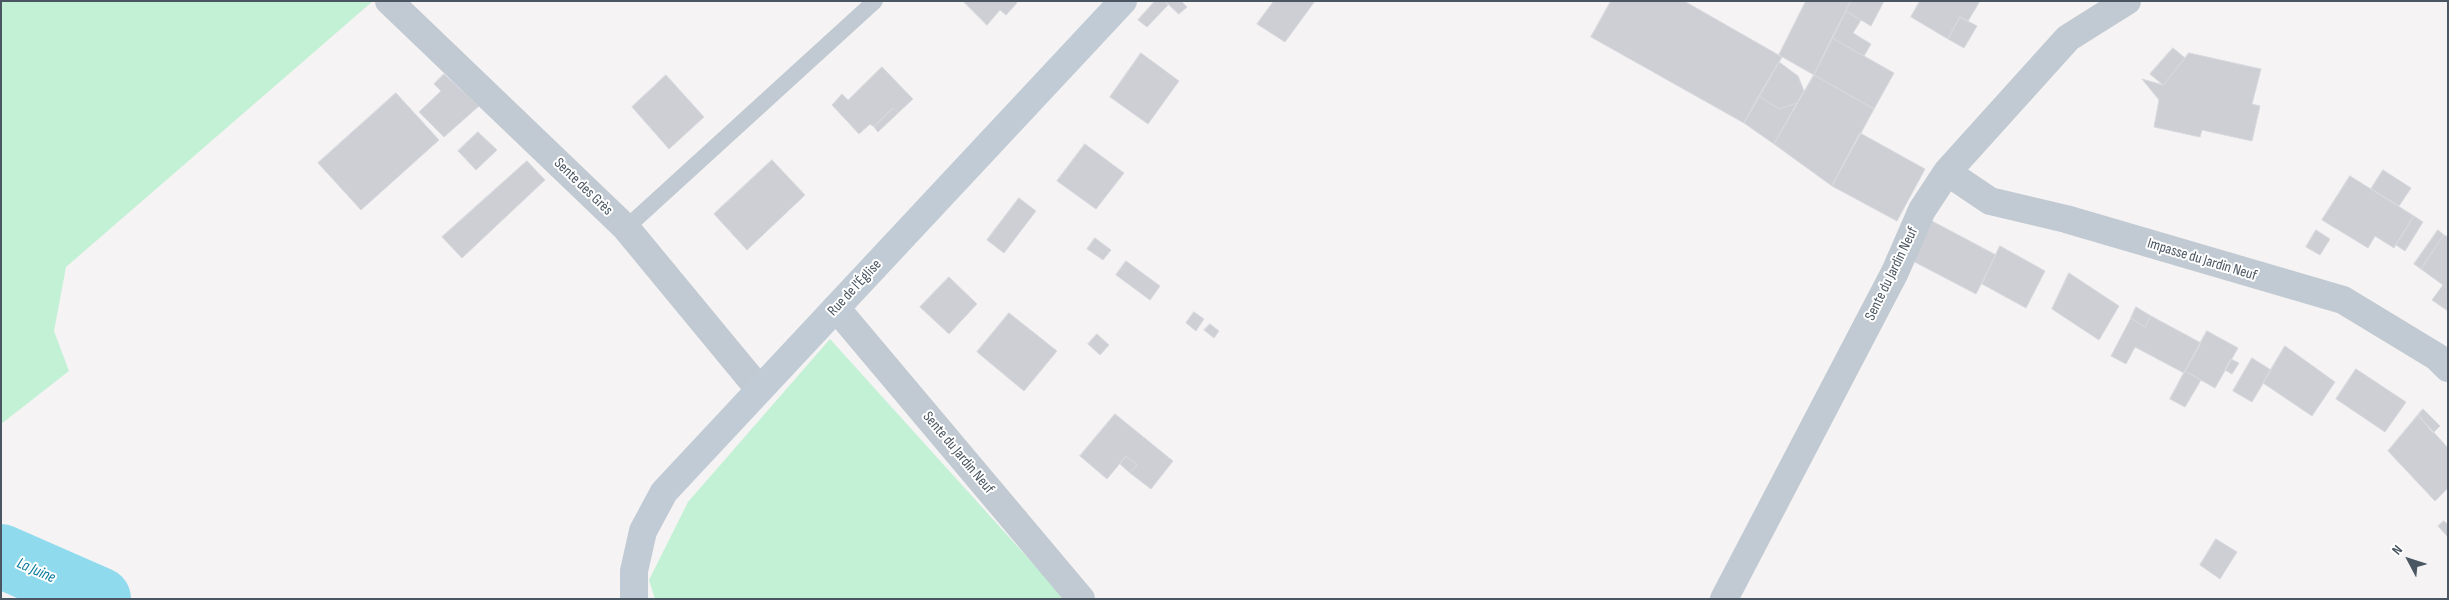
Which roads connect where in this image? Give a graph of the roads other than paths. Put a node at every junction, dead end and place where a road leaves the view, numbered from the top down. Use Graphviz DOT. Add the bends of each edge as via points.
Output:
graph roads {
  1 [pos="389,1"];
  2 [pos="875,1"];
  3 [pos="1123,1"];
  4 [pos="2126,1"];
  5 [pos="1947,172"];
  6 [pos="626,228"];
  7 [pos="836,308"];
  8 [pos="2448,368"];
  9 [pos="758,390"];
  10 [pos="634,599"];
  11 [pos="1081,599"];
  12 [pos="1724,599"];
  1 -- 6 [label="street, Sente des Grès"];
  2 -- 6 [label="lane"];
  3 -- 7 [label="street, Rue de l'Église"];
  4 -- 5 [label="street, Sente du Jardin Neuf" via="2068,38"];
  5 -- 8 [label="street, Impasse du Jardin Neuf" via="1990,201 2066,219 2343,300 2436,357"];
  5 -- 12 [label="street, Sente du Jardin Neuf" via="1922,210 1895,272"];
  6 -- 9 [label="street, Sente des Grès"];
  7 -- 9 [label="street, Rue de l'Église"];
  7 -- 11 [label="street, Sente du Jardin Neuf"];
  9 -- 10 [label="street, Rue de l'Église" via="664,492 643,531 634,571"];
}
